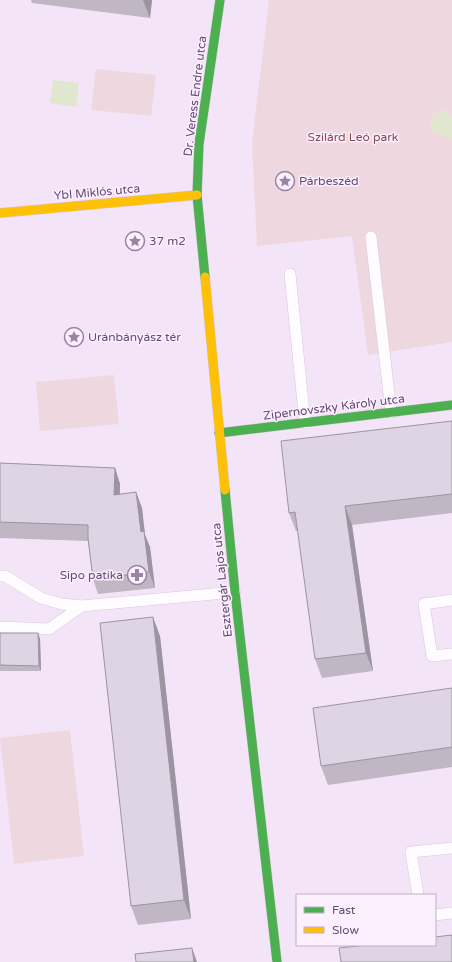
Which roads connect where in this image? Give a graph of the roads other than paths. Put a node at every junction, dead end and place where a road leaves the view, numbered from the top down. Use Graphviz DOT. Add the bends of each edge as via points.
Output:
graph roads {
  1 [pos="220,0"];
  2 [pos="197,195"];
  3 [pos="0,213"];
  4 [pos="371,237"];
  5 [pos="290,274"];
  6 [pos="452,405"];
  7 [pos="391,412"];
  8 [pos="305,423"];
  9 [pos="219,433"];
  10 [pos="0,576"];
  11 [pos="235,592"];
  12 [pos="452,600"];
  13 [pos="82,606"];
  14 [pos="0,627"];
  15 [pos="452,654"];
  16 [pos="452,848"];
  17 [pos="418,894"];
  18 [pos="452,913"];
  19 [pos="436,915"];
  20 [pos="277,962"];
  1 -- 2 [label="street, Dr. Veress Endre utca" via="199,144"];
  2 -- 3 [label="street, Ybl Miklós utca"];
  2 -- 9 [label="street, Esztergár Lajos utca"];
  4 -- 7 [label="lane"];
  5 -- 8 [label="lane"];
  6 -- 7 [label="street, Zipernovszky Károly utca"];
  7 -- 8 [label="street, Zipernovszky Károly utca"];
  8 -- 9 [label="street, Zipernovszky Károly utca"];
  9 -- 11 [label="street, Esztergár Lajos utca"];
  10 -- 13 [label="lane" via="5,576 40,598"];
  11 -- 13 [label="lane"];
  11 -- 20 [label="street, Esztergár Lajos utca"];
  12 -- 15 [label="lane" via="424,604 432,656"];
  13 -- 14 [label="lane" via="49,629"];
  16 -- 17 [label="lane" via="411,852"];
  18 -- 19 [label="lane"];
}
